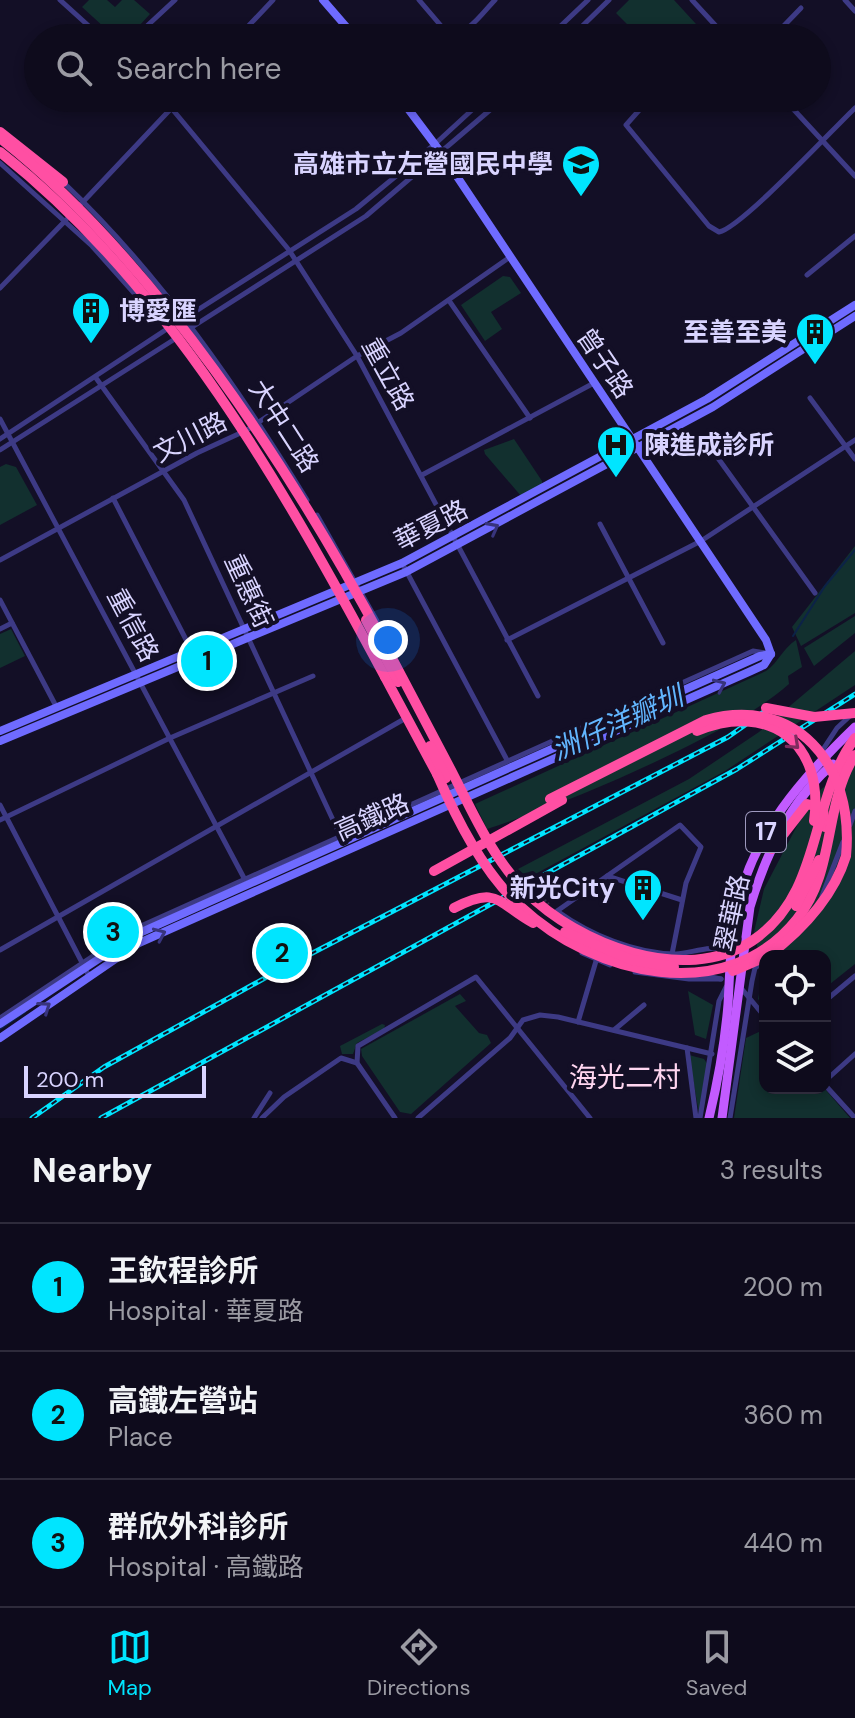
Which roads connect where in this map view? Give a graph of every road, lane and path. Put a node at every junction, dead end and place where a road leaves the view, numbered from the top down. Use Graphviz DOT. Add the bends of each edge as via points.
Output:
graph roads {
  1 [pos="60,0"];
  2 [pos="175,0"];
  3 [pos="273,0"];
  4 [pos="323,0"];
  5 [pos="419,0"];
  6 [pos="495,0"];
  7 [pos="588,0"];
  8 [pos="609,0"];
  9 [pos="692,0"];
  10 [pos="845,0"];
  11 [pos="801,8"];
  12 [pos="855,11"];
  13 [pos="87,24"];
  14 [pos="149,24"];
  15 [pos="250,24"];
  16 [pos="344,24"];
  17 [pos="442,24"];
  18 [pos="471,24"];
  19 [pos="563,24"];
  20 [pos="584,24"];
  21 [pos="714,24"];
  22 [pos="786,24"];
  23 [pos="855,108"];
  24 [pos="168,112"];
  25 [pos="177,112"];
  26 [pos="411,112"];
  27 [pos="470,112"];
  28 [pos="488,112"];
  29 [pos="638,112"];
  30 [pos="796,112"];
  31 [pos="0,129"];
  32 [pos="0,138"];
  33 [pos="821,140"];
  34 [pos="435,144"];
  35 [pos="0,152"];
  36 [pos="442,154"];
  37 [pos="0,163"];
  38 [pos="855,176"];
  39 [pos="63,182"];
  40 [pos="74,211"];
  41 [pos="855,236"];
  42 [pos="289,250"];
  43 [pos="510,257"];
  44 [pos="296,262"];
  45 [pos="807,275"];
  46 [pos="0,288"];
  47 [pos="450,302"];
  48 [pos="855,305"];
  49 [pos="855,316"];
  50 [pos="185,318"];
  51 [pos="192,327"];
  52 [pos="166,330"];
  53 [pos="175,340"];
  54 [pos="357,356"];
  55 [pos="754,375"];
  56 [pos="96,378"];
  57 [pos="595,382"];
  58 [pos="103,387"];
  59 [pos="810,398"];
  60 [pos="530,418"];
  61 [pos="0,419"];
  62 [pos="259,422"];
  63 [pos="244,431"];
  64 [pos="9,433"];
  65 [pos="0,439"];
  66 [pos="855,440"];
  67 [pos="14,442"];
  68 [pos="635,444"];
  69 [pos="846,446"];
  70 [pos="710,447"];
  71 [pos="0,450"];
  72 [pos="855,459"];
  73 [pos="165,472"];
  74 [pos="422,475"];
  75 [pos="113,498"];
  76 [pos="756,507"];
  77 [pos="600,524"];
  78 [pos="58,527"];
  79 [pos="455,536"];
  80 [pos="701,541"];
  81 [pos="460,546"];
  82 [pos="0,560"];
  83 [pos="404,568"];
  84 [pos="626,579"];
  85 [pos="356,589"];
  86 [pos="815,593"];
  87 [pos="340,597"];
  88 [pos="0,600"];
  89 [pos="368,602"];
  90 [pos="350,615"];
  91 [pos="12,623"];
  92 [pos="244,628"];
  93 [pos="0,629"];
  94 [pos="248,637"];
  95 [pos="507,640"];
  96 [pos="386,643"];
  97 [pos="663,643"];
  98 [pos="372,647"];
  99 [pos="192,649"];
  100 [pos="771,654"];
  101 [pos="196,659"];
  102 [pos="313,676"];
  103 [pos="385,677"];
  104 [pos="138,678"];
  105 [pos="275,693"];
  106 [pos="538,696"];
  107 [pos="57,709"];
  108 [pos="855,712"];
  109 [pos="406,718"];
  110 [pos="855,727"];
  111 [pos="0,731"];
  112 [pos="170,738"];
  113 [pos="855,738"];
  114 [pos="0,741"];
  115 [pos="855,752"];
  116 [pos="507,760"];
  117 [pos="311,771"];
  118 [pos="437,774"];
  119 [pos="463,783"];
  120 [pos="799,784"];
  121 [pos="443,792"];
  122 [pos="469,795"];
  123 [pos="550,799"];
  124 [pos="448,804"];
  125 [pos="0,805"];
  126 [pos="855,811"];
  127 [pos="3,818"];
  128 [pos="476,823"];
  129 [pos="216,825"];
  130 [pos="340,835"];
  131 [pos="772,849"];
  132 [pos="806,871"];
  133 [pos="606,875"];
  134 [pos="246,880"];
  135 [pos="253,892"];
  136 [pos="682,900"];
  137 [pos="454,908"];
  138 [pos="58,916"];
  139 [pos="531,925"];
  140 [pos="574,945"];
  141 [pos="613,946"];
  142 [pos="0,950"];
  143 [pos="774,950"];
  144 [pos="775,950"];
  145 [pos="728,951"];
  146 [pos="672,954"];
  147 [pos="696,957"];
  148 [pos="743,958"];
  149 [pos="759,960"];
  150 [pos="596,961"];
  151 [pos="759,964"];
  152 [pos="730,965"];
  153 [pos="85,968"];
  154 [pos="755,968"];
  155 [pos="692,972"];
  156 [pos="708,973"];
  157 [pos="855,976"];
  158 [pos="725,981"];
  159 [pos="741,988"];
  160 [pos="831,996"];
  161 [pos="749,998"];
  162 [pos="644,1005"];
  163 [pos="759,1010"];
  164 [pos="0,1018"];
  165 [pos="578,1022"];
  166 [pos="0,1024"];
  167 [pos="516,1029"];
  168 [pos="614,1031"];
  169 [pos="0,1038"];
  170 [pos="687,1048"];
  171 [pos="712,1054"];
  172 [pos="855,1054"];
  173 [pos="357,1063"];
  174 [pos="831,1077"];
  175 [pos="831,1090"];
  176 [pos="270,1093"];
  177 [pos="254,1118"];
  178 [pos="262,1118"];
  179 [pos="395,1118"];
  180 [pos="418,1118"];
  181 [pos="590,1118"];
  182 [pos="698,1118"];
  183 [pos="709,1118"];
  184 [pos="722,1118"];
  185 [pos="730,1118"];
  186 [pos="855,1118"];
  1 -- 13 [label="street"];
  2 -- 14 [label="street"];
  3 -- 15 [label="street"];
  4 -- 16 [label="street"];
  5 -- 17 [label="street"];
  6 -- 18 [label="street"];
  7 -- 19 [label="street"];
  8 -- 20 [label="street"];
  9 -- 21 [label="street"];
  10 -- 12 [label="street"];
  11 -- 22 [label="street"];
  23 -- 33 [label="street"];
  24 -- 40 [label="street"];
  25 -- 42 [label="street, 重立路"];
  26 -- 34 [label="street, 曾子路"];
  27 -- 34 [label="street"];
  28 -- 36 [label="street"];
  29 -- 33 [label="street" via="626,125 719,232 749,213"];
  30 -- 33 [label="street"];
  31 -- 39 [label="highway"];
  32 -- 40 [label="highway, bridge"];
  33 -- 38 [label="street"];
  34 -- 36 [label="street, 曾子路"];
  34 -- 42 [label="street" via="356,209"];
  35 -- 40 [label="highway, bridge"];
  36 -- 43 [label="street, 曾子路"];
  36 -- 44 [label="street" via="366,216"];
  37 -- 40 [label="street, 大中二路"];
  39 -- 40 [label="street, 大中二路"];
  40 -- 46 [label="street"];
  40 -- 50 [label="street, 大中二路"];
  40 -- 52 [label="street, 大中二路"];
  40 -- 103 [label="highway, bridge" via="170,329 237,426 318,552"];
  40 -- 128 [label="highway, bridge" via="151,290 259,436 371,619"];
  41 -- 45 [label="street"];
  42 -- 44 [label="street, 重立路"];
  42 -- 50 [label="street"];
  43 -- 47 [label="street, 文川路"];
  43 -- 57 [label="street, 曾子路"];
  44 -- 51 [label="street"];
  44 -- 54 [label="street, 重立路"];
  47 -- 54 [label="street, 文川路"];
  47 -- 60 [label="street"];
  48 -- 55 [label="street, 華夏路"];
  49 -- 55 [label="street, 華夏路"];
  50 -- 51 [label="street, 大中二路"];
  50 -- 52 [label="street"];
  51 -- 53 [label="street"];
  51 -- 62 [label="street, 大中二路"];
  52 -- 53 [label="street, 大中二路"];
  52 -- 56 [label="street"];
  53 -- 58 [label="street"];
  53 -- 63 [label="street, 大中二路" via="205,380 220,390"];
  54 -- 62 [label="street, 文川路"];
  54 -- 74 [label="street, 重立路"];
  55 -- 68 [label="street, 華夏路"];
  56 -- 58 [label="street, 重惠街"];
  56 -- 64 [label="street"];
  57 -- 60 [label="street"];
  57 -- 68 [label="street, 曾子路"];
  58 -- 67 [label="street"];
  58 -- 73 [label="street, 重惠街"];
  59 -- 69 [label="street"];
  60 -- 74 [label="street"];
  61 -- 64 [label="street, 重信路"];
  62 -- 63 [label="street, 文川路"];
  62 -- 85 [label="street, 大中二路"];
  63 -- 73 [label="street, 文川路"];
  63 -- 87 [label="street, 大中二路"];
  63 -- 103 [label="highway, bridge" via="351,601"];
  64 -- 65 [label="street"];
  64 -- 67 [label="street, 重信路"];
  66 -- 69 [label="street"];
  67 -- 71 [label="street"];
  67 -- 78 [label="street, 重信路"];
  68 -- 79 [label="street, 華夏路"];
  68 -- 80 [label="street, 曾子路"];
  81 -- 68 [label="street, 華夏路, one-way"];
  69 -- 72 [label="street"];
  69 -- 76 [label="street"];
  70 -- 76 [label="street"];
  73 -- 75 [label="street, 文川路"];
  73 -- 92 [label="street, 重惠街" via="192,516"];
  74 -- 79 [label="street, 重立路"];
  75 -- 78 [label="street, 文川路"];
  75 -- 99 [label="street"];
  76 -- 80 [label="street"];
  76 -- 86 [label="street"];
  77 -- 84 [label="street"];
  78 -- 82 [label="street, 文川路"];
  78 -- 104 [label="street, 重信路"];
  79 -- 81 [label="street, 重立路"];
  79 -- 83 [label="street, 華夏路"];
  80 -- 84 [label="street"];
  80 -- 100 [label="street, 曾子路"];
  81 -- 83 [label="street, 華夏路"];
  81 -- 95 [label="street, 重立路"];
  83 -- 85 [label="street, 華夏路"];
  83 -- 116 [label="street"];
  84 -- 95 [label="street"];
  84 -- 97 [label="street"];
  85 -- 87 [label="street, 華夏路"];
  85 -- 89 [label="street, 大中二路"];
  85 -- 128 [label="highway, bridge" via="447,779"];
  87 -- 90 [label="street, 大中二路"];
  87 -- 92 [label="street, 華夏路"];
  87 -- 94 [label="street, 華夏路"];
  88 -- 91 [label="street"];
  89 -- 96 [label="street"];
  89 -- 119 [label="street, 大中二路"];
  90 -- 98 [label="street, 大中二路" via="357,618"];
  90 -- 109 [label="street, 大中二路"];
  91 -- 93 [label="street"];
  91 -- 107 [label="street"];
  92 -- 94 [label="street, 重惠街"];
  92 -- 99 [label="street, 華夏路"];
  94 -- 101 [label="street, 華夏路"];
  94 -- 105 [label="street, 重惠街"];
  95 -- 106 [label="street, 重立路"];
  99 -- 101 [label="street"];
  99 -- 104 [label="street, 華夏路"];
  100 -- 116 [label="street, 高鐵路" via="753,651"];
  100 -- 119 [label="street, 高鐵路"];
  122 -- 100 [label="street, 高鐵路, one-way" via="764,665"];
  101 -- 104 [label="street, 華夏路"];
  102 -- 105 [label="street"];
  103 -- 118 [label="highway"];
  104 -- 107 [label="street, 華夏路"];
  104 -- 112 [label="street, 重信路"];
  104 -- 114 [label="street, 華夏路"];
  105 -- 112 [label="street"];
  105 -- 117 [label="street, 重惠街"];
  107 -- 111 [label="street, 華夏路"];
  108 -- 120 [label="street, 翠華路" via="837,728"];
  108 -- 123 [label="highway, bridge" via="814,717 755,708 722,710 641,747"];
  109 -- 117 [label="street"];
  109 -- 121 [label="street, 大中二路"];
  110 -- 120 [label="main road, 翠華路 / 17"];
  112 -- 127 [label="street"];
  112 -- 129 [label="street, 重信路"];
  113 -- 132 [label="highway, bridge" via="832,776"];
  115 -- 131 [label="main road, 翠華路 / 17" via="830,766 803,795"];
  115 -- 156 [label="highway, bridge" via="840,786 825,861 807,906 766,948"];
  116 -- 119 [label="street, 高鐵路"];
  117 -- 129 [label="street"];
  117 -- 130 [label="street, 重惠街"];
  118 -- 140 [label="highway, bridge" via="504,889"];
  118 -- 155 [label="highway, bridge" via="503,879 547,921 599,949"];
  119 -- 121 [label="street, 高鐵路"];
  119 -- 122 [label="street, 大中二路"];
  120 -- 145 [label="main road, 翠華路 / 17" via="748,869"];
  121 -- 124 [label="street, 大中二路"];
  121 -- 130 [label="street, 高鐵路"];
  121 -- 134 [label="street, 高鐵路"];
  122 -- 124 [label="street, 高鐵路"];
  123 -- 132 [label="highway, one-way, bridge" via="433,868 678,739 738,722 786,736 811,765 815,811"];
  123 -- 144 [label="highway, bridge" via="706,720 728,714 767,714 813,736 845,781 852,813 849,848 836,880 810,919"];
  124 -- 135 [label="street, 高鐵路"];
  125 -- 127 [label="street"];
  126 -- 143 [label="street, 翠華路" via="816,909"];
  127 -- 138 [label="street"];
  128 -- 141 [label="highway, bridge" via="529,895 576,929"];
  129 -- 134 [label="street, 重信路"];
  129 -- 138 [label="street"];
  130 -- 134 [label="street, 高鐵路"];
  131 -- 141 [label="highway, bridge" via="807,804 823,808 819,860 803,896 784,923 751,949 709,964 687,965 634,956"];
  131 -- 148 [label="main road, 翠華路 / 17" via="750,907"];
  132 -- 141 [label="highway, bridge" via="780,917 730,952 680,960"];
  133 -- 136 [label="street"];
  133 -- 136 [label="street" via="680,825 701,847"];
  133 -- 146 [label="street" via="557,911 599,935"];
  134 -- 135 [label="street, 重信路"];
  134 -- 153 [label="street, 高鐵路" via="135,935"];
  153 -- 135 [label="street, 高鐵路, one-way"];
  136 -- 146 [label="street"];
  137 -- 140 [label="highway, bridge" via="475,897 494,896"];
  138 -- 142 [label="street"];
  138 -- 153 [label="street"];
  139 -- 150 [label="street"];
  140 -- 156 [label="highway, bridge" via="633,968"];
  145 -- 146 [label="street"];
  145 -- 147 [label="street"];
  145 -- 148 [label="street"];
  145 -- 152 [label="main road, 翠華路 / 17"];
  148 -- 152 [label="highway"];
  148 -- 154 [label="street" via="753,957"];
  148 -- 159 [label="main road, 翠華路 / 17"];
  149 -- 156 [label="highway, bridge" via="727,973"];
  150 -- 158 [label="street" via="646,975"];
  150 -- 165 [label="street"];
  151 -- 154 [label="street, 翠華路"];
  152 -- 155 [label="highway"];
  152 -- 158 [label="main road, 翠華路 / 17"];
  153 -- 164 [label="street, 高鐵路"];
  153 -- 166 [label="street, 高鐵路"];
  169 -- 153 [label="street, 高鐵路, one-way"];
  154 -- 161 [label="street, 翠華路"];
  155 -- 158 [label="street"];
  157 -- 160 [label="street"];
  158 -- 159 [label="street"];
  158 -- 171 [label="street, 翠華路"];
  158 -- 183 [label="main road, 翠華路 / 17" via="722,1049"];
  159 -- 161 [label="street"];
  159 -- 184 [label="main road, 翠華路 / 17"];
  161 -- 163 [label="street"];
  161 -- 185 [label="street, 翠華路"];
  162 -- 168 [label="street"];
  165 -- 167 [label="street" via="540,1015 526,1017"];
  165 -- 168 [label="street"];
  167 -- 173 [label="street" via="476,977 363,1042"];
  167 -- 180 [label="street"];
  167 -- 181 [label="street"];
  168 -- 170 [label="street"];
  170 -- 171 [label="street"];
  170 -- 182 [label="street"];
  171 -- 182 [label="street, 翠華路"];
  172 -- 174 [label="street"];
  173 -- 178 [label="street" via="341,1058"];
  173 -- 179 [label="street"];
  175 -- 186 [label="street"];
  176 -- 177 [label="street"];
}
